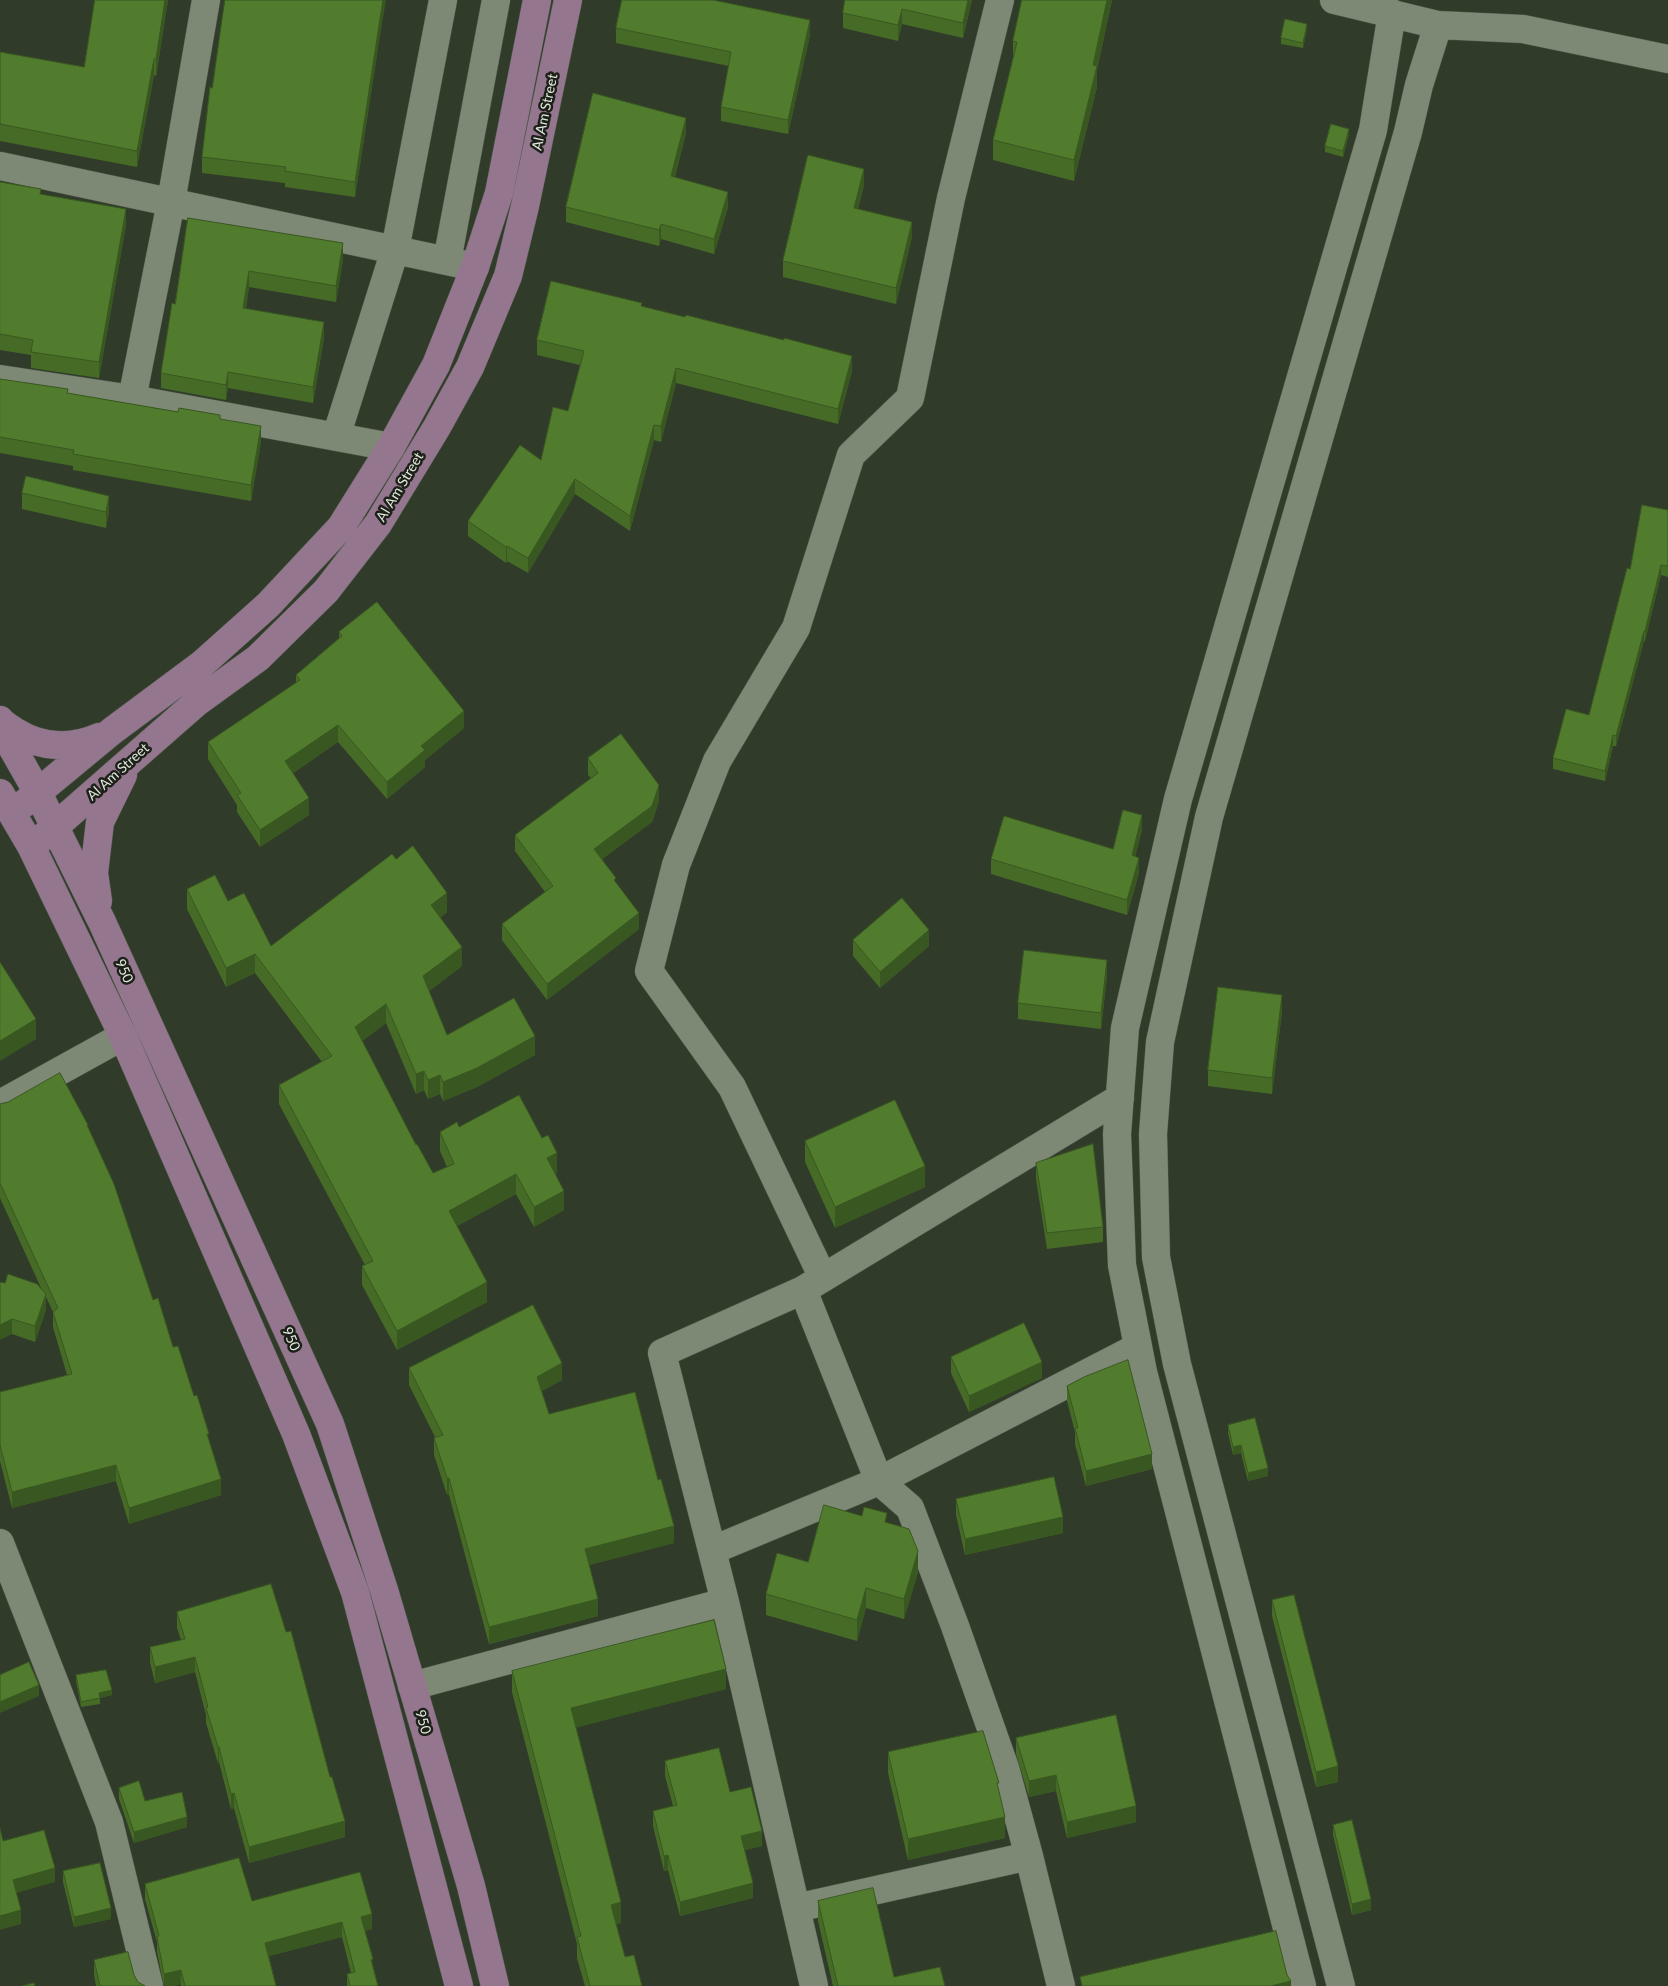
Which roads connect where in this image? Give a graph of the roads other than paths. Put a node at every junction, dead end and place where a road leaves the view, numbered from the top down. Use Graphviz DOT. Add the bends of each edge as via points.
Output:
graph roads {
  1 [pos="206,0"];
  2 [pos="443,0"];
  3 [pos="496,0"];
  4 [pos="538,0"];
  5 [pos="568,0"];
  6 [pos="1000,0"];
  7 [pos="1334,0"];
  8 [pos="1392,13"];
  9 [pos="1438,25"];
  10 [pos="1668,59"];
  11 [pos="0,166"];
  12 [pos="171,202"];
  13 [pos="395,250"];
  14 [pos="447,261"];
  15 [pos="475,267"];
  16 [pos="0,379"];
  17 [pos="132,399"];
  18 [pos="336,437"];
  19 [pos="391,447"];
  20 [pos="0,720"];
  21 [pos="0,726"];
  22 [pos="112,731"];
  23 [pos="154,740"];
  24 [pos="38,793"];
  25 [pos="6,803"];
  26 [pos="55,828"];
  27 [pos="30,846"];
  28 [pos="102,922"];
  29 [pos="123,1036"];
  30 [pos="1120,1098"];
  31 [pos="0,1104"];
  32 [pos="813,1284"];
  33 [pos="1138,1347"];
  34 [pos="879,1481"];
  35 [pos="0,1543"];
  36 [pos="713,1550"];
  37 [pos="726,1602"];
  38 [pos="412,1686"];
  39 [pos="1029,1856"];
  40 [pos="796,1908"];
  41 [pos="149,1986"];
  42 [pos="459,1986"];
  43 [pos="495,1986"];
  44 [pos="814,1986"];
  45 [pos="1061,1986"];
  46 [pos="1302,1986"];
  47 [pos="1341,1986"];
  1 -- 12 [label="street"];
  2 -- 13 [label="street"];
  3 -- 14 [label="street"];
  4 -- 15 [label="main road, Al Am Street" via="499,193"];
  5 -- 23 [label="main road, Al Am Street" via="508,276 470,367 437,427 378,524 326,591 258,658 196,703"];
  6 -- 32 [label="street" via="951,198 910,398 851,455 796,628 717,761 676,865 649,971 732,1088"];
  7 -- 8 [label="street"];
  8 -- 9 [label="street"];
  8 -- 30 [label="street" via="1373,130 1178,798 1125,1028"];
  9 -- 10 [label="street" via="1523,29"];
  9 -- 47 [label="street" via="1210,817 1160,1042 1153,1134 1156,1257 1178,1364"];
  11 -- 12 [label="street"];
  12 -- 13 [label="street"];
  12 -- 17 [label="street"];
  13 -- 14 [label="street"];
  13 -- 18 [label="street"];
  14 -- 15 [label="street"];
  15 -- 19 [label="main road, Al Am Street" via="436,365"];
  16 -- 17 [label="street"];
  17 -- 18 [label="street"];
  18 -- 19 [label="street"];
  19 -- 22 [label="main road, Al Am Street" via="341,527 268,605 202,664"];
  20 -- 22 [label="main road" via="27,739 56,746 85,743"];
  21 -- 24 [label="main road, 950 / 950"];
  22 -- 24 [label="main road, Al Am Street"];
  23 -- 26 [label="main road, Al Am Street"];
  23 -- 28 [label="main road" via="121,777 100,822 94,872"];
  24 -- 25 [label="main road, Al Am Street"];
  24 -- 26 [label="main road, 950 / 950"];
  25 -- 27 [label="main road"];
  26 -- 27 [label="main road, Al Am Street"];
  26 -- 28 [label="main road, 950 / 950"];
  27 -- 29 [label="main road"];
  28 -- 38 [label="main road, 950 / 950" via="330,1424"];
  29 -- 31 [label="street"];
  29 -- 42 [label="main road" via="296,1434 355,1592"];
  30 -- 32 [label="street"];
  30 -- 33 [label="street" via="1117,1134 1122,1265"];
  32 -- 34 [label="street"];
  32 -- 36 [label="street" via="662,1353"];
  33 -- 34 [label="street"];
  33 -- 46 [label="street"];
  34 -- 36 [label="street"];
  34 -- 39 [label="street" via="910,1508 1005,1768"];
  35 -- 41 [label="street" via="109,1822"];
  36 -- 37 [label="street"];
  37 -- 38 [label="street"];
  37 -- 40 [label="street"];
  38 -- 43 [label="main road, 950 / 950" via="471,1886"];
  39 -- 40 [label="street"];
  39 -- 45 [label="street"];
  40 -- 44 [label="street"];
}
